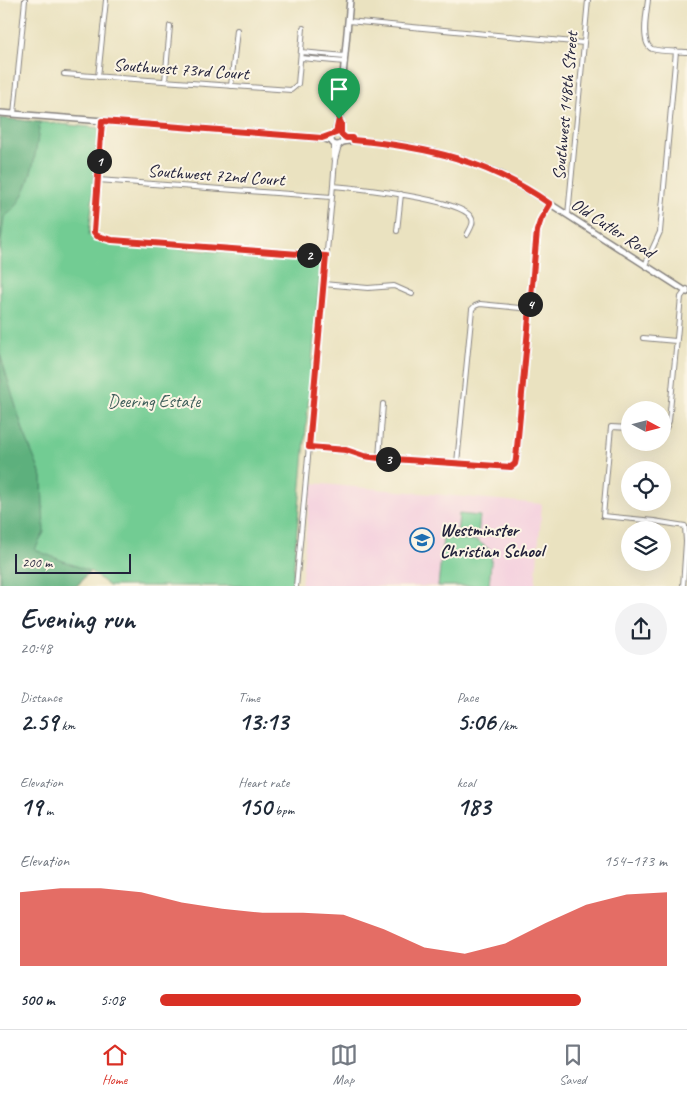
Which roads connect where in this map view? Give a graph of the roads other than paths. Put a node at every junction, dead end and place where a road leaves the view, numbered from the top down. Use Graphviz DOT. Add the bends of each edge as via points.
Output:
graph roads {
  1 [pos="24,0"];
  2 [pos="106,0"];
  3 [pos="350,0"];
  4 [pos="588,0"];
  5 [pos="648,0"];
  6 [pos="348,21"];
  7 [pos="170,26"];
  8 [pos="303,28"];
  9 [pos="237,30"];
  10 [pos="584,43"];
  11 [pos="676,51"];
  12 [pos="302,52"];
  13 [pos="687,52"];
  14 [pos="301,58"];
  15 [pos="345,59"];
  16 [pos="64,74"];
  17 [pos="98,76"];
  18 [pos="165,82"];
  19 [pos="231,86"];
  20 [pos="0,113"];
  21 [pos="14,114"];
  22 [pos="102,121"];
  23 [pos="337,139"];
  24 [pos="98,180"];
  25 [pos="333,186"];
  26 [pos="401,194"];
  27 [pos="332,197"];
  28 [pos="550,204"];
  29 [pos="568,215"];
  30 [pos="397,230"];
  31 [pos="467,235"];
  32 [pos="326,256"];
  33 [pos="645,265"];
  34 [pos="323,284"];
  35 [pos="686,290"];
  36 [pos="412,294"];
  37 [pos="530,309"];
  38 [pos="643,338"];
  39 [pos="676,341"];
  40 [pos="671,401"];
  41 [pos="383,404"];
  42 [pos="621,427"];
  43 [pos="309,447"];
  44 [pos="379,458"];
  45 [pos="457,463"];
  46 [pos="686,554"];
  47 [pos="296,586"];
  48 [pos="683,586"];
  1 -- 21 [label="street"];
  2 -- 17 [label="street"];
  3 -- 6 [label="main road"];
  4 -- 10 [label="street, Southwest 148th Street"];
  5 -- 11 [label="street" via="646,44 652,49"];
  6 -- 10 [label="street"];
  6 -- 15 [label="main road"];
  7 -- 18 [label="street"];
  8 -- 12 [label="street"];
  9 -- 19 [label="street"];
  10 -- 29 [label="street, Southwest 148th Street"];
  11 -- 13 [label="street"];
  11 -- 33 [label="street" via="660,232"];
  12 -- 14 [label="street"];
  12 -- 15 [label="street"];
  14 -- 15 [label="street"];
  14 -- 19 [label="street, Southwest 73rd Court" via="298,84 289,91"];
  15 -- 23 [label="main road"];
  16 -- 17 [label="street, Southwest 73rd Court"];
  17 -- 18 [label="street, Southwest 73rd Court"];
  18 -- 19 [label="street, Southwest 73rd Court"];
  20 -- 21 [label="main road, Old Cutler Road"];
  21 -- 22 [label="main road, Old Cutler Road"];
  22 -- 23 [label="main road, Old Cutler Road"];
  22 -- 24 [label="street"];
  23 -- 25 [label="street"];
  23 -- 28 [label="main road, Old Cutler Road" via="352,138 414,147 462,160 506,178"];
  24 -- 27 [label="street, Southwest 72nd Court"];
  24 -- 32 [label="street" via="94,227 95,234 103,238"];
  25 -- 26 [label="street"];
  25 -- 27 [label="street"];
  26 -- 30 [label="street"];
  26 -- 31 [label="street" via="430,200 468,214 472,222"];
  27 -- 32 [label="street"];
  28 -- 29 [label="main road, Old Cutler Road"];
  28 -- 37 [label="street" via="538,229"];
  29 -- 33 [label="main road, Old Cutler Road"];
  32 -- 34 [label="street"];
  33 -- 35 [label="main road, Old Cutler Road"];
  34 -- 36 [label="street" via="368,288 394,286"];
  34 -- 43 [label="street"];
  35 -- 39 [label="street" via="680,297"];
  37 -- 45 [label="street" via="477,305 472,309"];
  37 -- 45 [label="street" via="514,465 508,468"];
  38 -- 39 [label="street"];
  39 -- 40 [label="street"];
  41 -- 44 [label="street"];
  42 -- 46 [label="street" via="611,426 603,516 685,526"];
  43 -- 44 [label="street" via="346,450"];
  43 -- 47 [label="street"];
  44 -- 45 [label="street"];
  46 -- 48 [label="street"];
}
